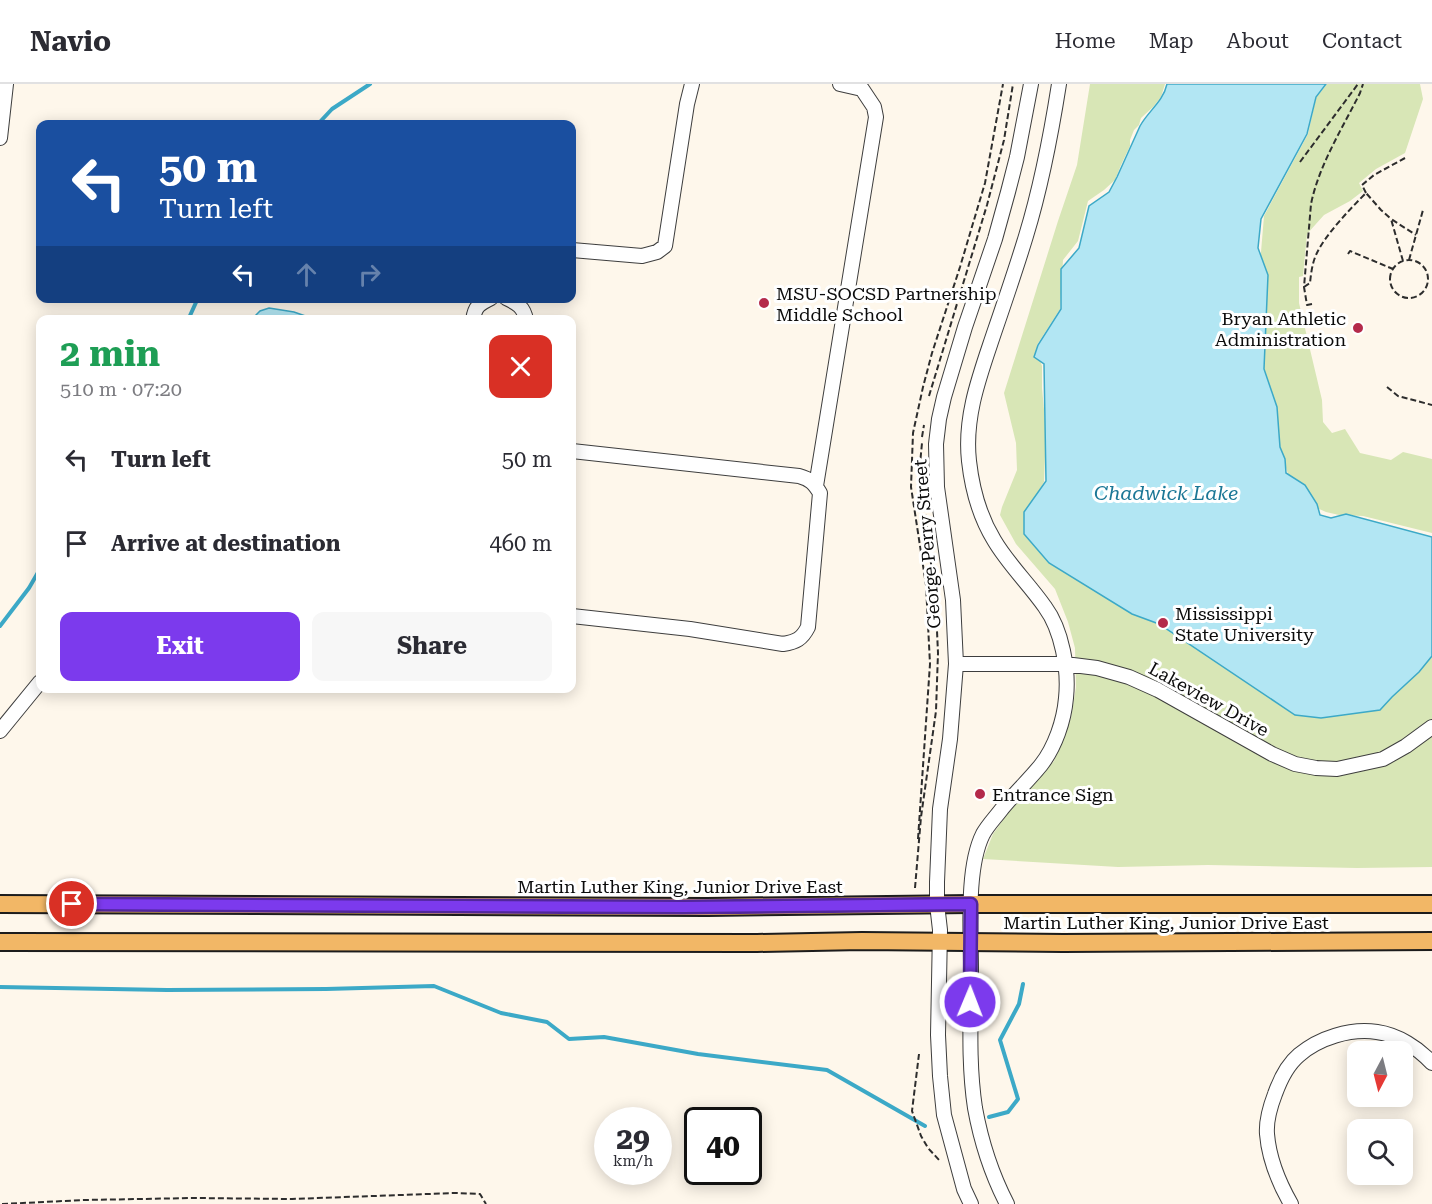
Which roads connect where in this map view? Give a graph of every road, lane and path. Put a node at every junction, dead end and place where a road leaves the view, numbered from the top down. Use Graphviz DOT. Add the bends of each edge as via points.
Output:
graph roads {
  1 [pos="6,84"];
  2 [pos="692,84"];
  3 [pos="840,84"];
  4 [pos="1030,84"];
  5 [pos="1059,84"];
  6 [pos="1358,84"];
  7 [pos="1363,84"];
  8 [pos="0,138"];
  9 [pos="1405,158"];
  10 [pos="1300,162"];
  11 [pos="1366,193"];
  12 [pos="1424,210"];
  13 [pos="1391,219"];
  14 [pos="1416,235"];
  15 [pos="576,250"];
  16 [pos="1348,254"];
  17 [pos="1408,260"];
  18 [pos="1403,261"];
  19 [pos="1393,269"];
  20 [pos="1432,271"];
  21 [pos="1428,272"];
  22 [pos="1304,287"];
  23 [pos="482,303"];
  24 [pos="1312,304"];
  25 [pos="474,315"];
  26 [pos="1387,387"];
  27 [pos="1432,405"];
  28 [pos="576,451"];
  29 [pos="816,486"];
  30 [pos="576,616"];
  31 [pos="956,664"];
  32 [pos="1065,664"];
  33 [pos="36,687"];
  34 [pos="1432,727"];
  35 [pos="0,731"];
  36 [pos="0,894"];
  37 [pos="0,904"];
  38 [pos="40,904"];
  39 [pos="937,904"];
  40 [pos="971,904"];
  41 [pos="1432,904"];
  42 [pos="970,941"];
  43 [pos="1432,941"];
  44 [pos="0,942"];
  45 [pos="939,942"];
  46 [pos="919,1054"];
  47 [pos="1432,1063"];
  48 [pos="940,1161"];
  49 [pos="2,1204"];
  50 [pos="486,1204"];
  51 [pos="971,1204"];
  52 [pos="1007,1204"];
  53 [pos="1291,1204"];
  1 -- 8 [label="street"];
  2 -- 15 [label="street" via="665,246 642,256"];
  3 -- 29 [label="street" via="862,89 876,117"];
  4 -- 31 [label="street, George Perry Street" via="998,230 964,327 939,419 937,487 953,600"];
  5 -- 32 [label="street" via="1030,220 974,392 968,420 968,460 986,525 1004,555 1047,609 1059,635"];
  6 -- 10 [label="path"];
  7 -- 22 [label="path" via="1318,176 1311,204"];
  9 -- 11 [label="path" via="1362,185"];
  11 -- 13 [label="path"];
  11 -- 22 [label="path" via="1316,254 1310,283"];
  12 -- 14 [label="path"];
  13 -- 14 [label="path"];
  13 -- 18 [label="path"];
  14 -- 17 [label="path"];
  16 -- 19 [label="path" via="1350,251"];
  17 -- 18 [label="path"];
  17 -- 21 [label="path" via="1420,263"];
  18 -- 19 [label="path"];
  19 -- 21 [label="path" via="1392,288 1408,298 1425,290"];
  20 -- 21 [label="path"];
  22 -- 24 [label="path" via="1307,305"];
  23 -- 25 [label="street"];
  26 -- 27 [label="path" via="1398,396"];
  28 -- 29 [label="street" via="799,476 809,478"];
  29 -- 30 [label="street" via="820,493 808,627 795,642 783,644"];
  31 -- 32 [label="street, Lakeview Drive"];
  31 -- 39 [label="street, George Perry Street" via="940,809"];
  32 -- 34 [label="street, Lakeview Drive" via="1143,682 1272,754 1316,768 1337,769 1383,759"];
  32 -- 40 [label="street" via="1066,698 1060,727 1042,763 985,830 974,860"];
  33 -- 35 [label="street"];
  36 -- 38 [label="main road"];
  37 -- 38 [label="main road, Martin Luther King, Junior Drive East"];
  38 -- 39 [label="main road, Martin Luther King, Junior Drive East"];
  39 -- 40 [label="main road, Martin Luther King, Junior Drive East"];
  39 -- 45 [label="street, George Perry Street"];
  40 -- 41 [label="main road, Martin Luther King, Junior Drive East"];
  40 -- 42 [label="street"];
  42 -- 43 [label="main road, Martin Luther King, Junior Drive East"];
  42 -- 45 [label="main road, Martin Luther King, Junior Drive East"];
  42 -- 52 [label="street" via="973,1088 984,1148"];
  44 -- 45 [label="main road, Martin Luther King, Junior Drive East"];
  45 -- 51 [label="street, George Perry Street" via="938,1035 944,1115"];
  46 -- 48 [label="path" via="912,1111 921,1136"];
  47 -- 53 [label="street" via="1417,1049 1377,1032 1347,1032 1318,1042 1298,1056 1281,1078 1269,1108 1267,1133 1271,1158"];
  49 -- 50 [label="path" via="455,1193 480,1194"];
}
